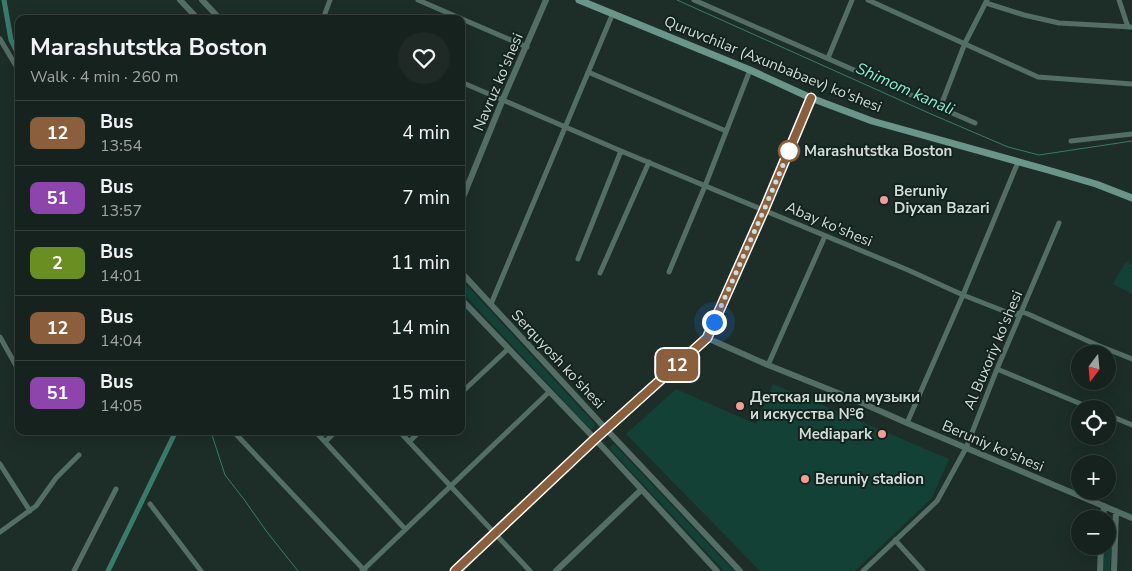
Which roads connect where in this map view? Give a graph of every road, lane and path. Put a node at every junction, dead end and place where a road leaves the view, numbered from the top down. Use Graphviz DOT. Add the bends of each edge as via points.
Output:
graph roads {
  1 [pos="180,0"];
  2 [pos="202,0"];
  3 [pos="330,0"];
  4 [pos="418,0"];
  5 [pos="546,0"];
  6 [pos="579,0"];
  7 [pos="694,0"];
  8 [pos="852,0"];
  9 [pos="868,0"];
  10 [pos="1119,0"];
  11 [pos="703,2"];
  12 [pos="986,2"];
  13 [pos="613,13"];
  14 [pos="194,15"];
  15 [pos="216,15"];
  16 [pos="324,15"];
  17 [pos="453,15"];
  18 [pos="465,20"];
  19 [pos="1130,27"];
  20 [pos="0,39"];
  21 [pos="965,43"];
  22 [pos="527,47"];
  23 [pos="828,58"];
  24 [pos="15,64"];
  25 [pos="750,70"];
  26 [pos="588,72"];
  27 [pos="465,84"];
  28 [pos="1132,84"];
  29 [pos="811,98"];
  30 [pos="503,99"];
  31 [pos="940,108"];
  32 [pos="975,123"];
  33 [pos="566,127"];
  34 [pos="726,131"];
  35 [pos="1132,134"];
  36 [pos="1071,141"];
  37 [pos="621,151"];
  38 [pos="649,162"];
  39 [pos="1018,162"];
  40 [pos="704,186"];
  41 [pos="465,192"];
  42 [pos="1132,198"];
  43 [pos="764,210"];
  44 [pos="1060,223"];
  45 [pos="825,236"];
  46 [pos="578,259"];
  47 [pos="669,272"];
  48 [pos="600,273"];
  49 [pos="465,276"];
  50 [pos="963,295"];
  51 [pos="491,304"];
  52 [pos="465,308"];
  53 [pos="1022,312"];
  54 [pos="0,337"];
  55 [pos="707,338"];
  56 [pos="508,349"];
  57 [pos="1132,359"];
  58 [pos="15,363"];
  59 [pos="768,365"];
  60 [pos="998,369"];
  61 [pos="465,389"];
  62 [pos="549,392"];
  63 [pos="1072,400"];
  64 [pos="1116,418"];
  65 [pos="907,423"];
  66 [pos="1132,425"];
  67 [pos="606,429"];
  68 [pos="237,435"];
  69 [pos="319,435"];
  70 [pos="332,435"];
  71 [pos="403,435"];
  72 [pos="416,435"];
  73 [pos="595,439"];
  74 [pos="325,442"];
  75 [pos="409,442"];
  76 [pos="966,448"];
  77 [pos="79,455"];
  78 [pos="0,464"];
  79 [pos="451,486"];
  80 [pos="116,489"];
  81 [pos="641,490"];
  82 [pos="150,504"];
  83 [pos="1104,506"];
  84 [pos="1104,510"];
  85 [pos="1114,510"];
  86 [pos="1116,511"];
  87 [pos="30,512"];
  88 [pos="1132,518"];
  89 [pos="405,529"];
  90 [pos="0,532"];
  91 [pos="495,533"];
  92 [pos="895,540"];
  93 [pos="1101,555"];
  94 [pos="1115,555"];
  95 [pos="74,571"];
  96 [pos="201,571"];
  97 [pos="364,571"];
  98 [pos="455,571"];
  99 [pos="530,571"];
  100 [pos="556,571"];
  101 [pos="717,571"];
  102 [pos="740,571"];
  103 [pos="863,571"];
  104 [pos="923,571"];
  105 [pos="1100,571"];
  106 [pos="1114,571"];
  1 -- 14 [label="street"];
  2 -- 15 [label="street"];
  3 -- 16 [label="street"];
  4 -- 17 [label="street"];
  5 -- 22 [label="street, Navruz ko'shesi"];
  6 -- 13 [label="main road, Quruvchilar (Axunbabaev) ko'shesi"];
  7 -- 11 [label="street"];
  8 -- 23 [label="street"];
  9 -- 21 [label="street"];
  10 -- 19 [label="street"];
  11 -- 23 [label="street"];
  12 -- 19 [label="street" via="1058,23"];
  12 -- 21 [label="street"];
  13 -- 25 [label="main road, Quruvchilar (Axunbabaev) ko'shesi"];
  13 -- 26 [label="street"];
  18 -- 22 [label="street"];
  20 -- 24 [label="street"];
  21 -- 28 [label="street" via="1038,77"];
  21 -- 31 [label="street"];
  22 -- 30 [label="street, Navruz ko'shesi"];
  23 -- 31 [label="street"];
  25 -- 29 [label="main road, Quruvchilar (Axunbabaev) ko'shesi"];
  25 -- 34 [label="street"];
  26 -- 33 [label="street"];
  26 -- 34 [label="street"];
  27 -- 30 [label="street, Abay ko'shesi"];
  29 -- 39 [label="main road, Quruvchilar (Axunbabaev) ko'shesi" via="872,121"];
  29 -- 43 [label="street"];
  30 -- 33 [label="street, Abay ko'shesi"];
  30 -- 41 [label="street, Navruz ko'shesi"];
  31 -- 32 [label="street"];
  33 -- 37 [label="street, Abay ko'shesi"];
  33 -- 51 [label="street"];
  34 -- 40 [label="street"];
  35 -- 36 [label="street"];
  37 -- 38 [label="street, Abay ko'shesi"];
  37 -- 46 [label="street"];
  38 -- 40 [label="street, Abay ko'shesi"];
  38 -- 48 [label="street"];
  39 -- 42 [label="main road, Quruvchilar (Axunbabaev) ko'shesi" via="1096,184"];
  39 -- 50 [label="street"];
  40 -- 43 [label="street, Abay ko'shesi"];
  40 -- 47 [label="street"];
  43 -- 45 [label="street, Abay ko'shesi"];
  43 -- 55 [label="street"];
  44 -- 53 [label="street, Al Buxoriy ko'shesi"];
  45 -- 50 [label="street, Abay ko'shesi"];
  45 -- 59 [label="street"];
  49 -- 51 [label="street, Serquyosh ko'shesi"];
  50 -- 53 [label="street, Abay ko'shesi" via="1014,315"];
  50 -- 65 [label="street"];
  51 -- 67 [label="street, Serquyosh ko'shesi"];
  52 -- 56 [label="street, Serquyosh ko'shesi"];
  53 -- 57 [label="street, Abay ko'shesi"];
  53 -- 60 [label="street, Al Buxoriy ko'shesi"];
  54 -- 58 [label="street"];
  55 -- 59 [label="street, Beruniy ko'shesi"];
  55 -- 67 [label="street"];
  56 -- 61 [label="street"];
  56 -- 62 [label="street, Serquyosh ko'shesi"];
  59 -- 65 [label="street, Beruniy ko'shesi"];
  60 -- 63 [label="street"];
  60 -- 76 [label="street, Al Buxoriy ko'shesi"];
  62 -- 73 [label="street, Serquyosh ko'shesi"];
  62 -- 79 [label="street"];
  64 -- 66 [label="street"];
  65 -- 76 [label="street, Beruniy ko'shesi"];
  67 -- 73 [label="street"];
  67 -- 102 [label="street, Serquyosh ko'shesi"];
  68 -- 97 [label="street"];
  69 -- 74 [label="street"];
  70 -- 74 [label="street"];
  71 -- 75 [label="street"];
  72 -- 75 [label="street"];
  73 -- 81 [label="street, Serquyosh ko'shesi"];
  73 -- 91 [label="street"];
  74 -- 89 [label="street"];
  75 -- 79 [label="street"];
  76 -- 83 [label="street, Beruniy ko'shesi"];
  76 -- 92 [label="street, Al Buxoriy ko'shesi" via="937,501"];
  77 -- 87 [label="street"];
  78 -- 87 [label="street"];
  79 -- 89 [label="street"];
  79 -- 91 [label="street"];
  80 -- 95 [label="street"];
  81 -- 100 [label="street"];
  81 -- 101 [label="street, Serquyosh ko'shesi"];
  82 -- 96 [label="street"];
  83 -- 84 [label="street"];
  83 -- 85 [label="street, Beruniy ko'shesi"];
  86 -- 88 [label="street, Beruniy ko'shesi"];
  87 -- 90 [label="street"];
  89 -- 97 [label="street"];
  91 -- 98 [label="street"];
  91 -- 99 [label="street"];
  92 -- 103 [label="street, Al Buxoriy ko'shesi"];
  92 -- 104 [label="street"];
  93 -- 105 [label="street"];
  94 -- 106 [label="street"];
}
